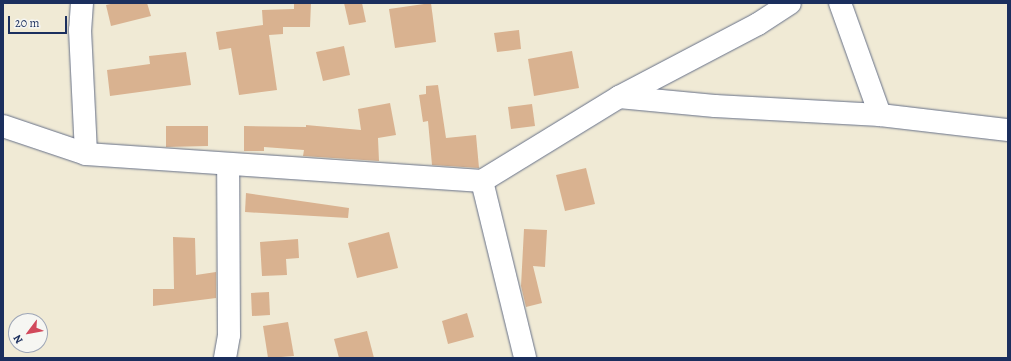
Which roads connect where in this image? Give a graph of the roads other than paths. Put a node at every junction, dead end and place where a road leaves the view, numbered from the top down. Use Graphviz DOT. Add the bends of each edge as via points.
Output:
graph roads {
  1 [pos="82,3"];
  2 [pos="790,3"];
  3 [pos="840,3"];
  4 [pos="619,97"];
  5 [pos="880,115"];
  6 [pos="3,126"];
  7 [pos="1008,130"];
  8 [pos="86,154"];
  9 [pos="228,165"];
  10 [pos="482,181"];
  11 [pos="225,358"];
  12 [pos="525,358"];
  1 -- 8 [label="street" via="80,30"];
  2 -- 4 [label="street" via="758,24"];
  3 -- 5 [label="street"];
  4 -- 5 [label="street" via="715,106"];
  4 -- 10 [label="street"];
  5 -- 7 [label="street"];
  6 -- 8 [label="street"];
  8 -- 9 [label="street"];
  9 -- 10 [label="street"];
  9 -- 11 [label="street" via="229,335"];
  10 -- 12 [label="street"];
}
